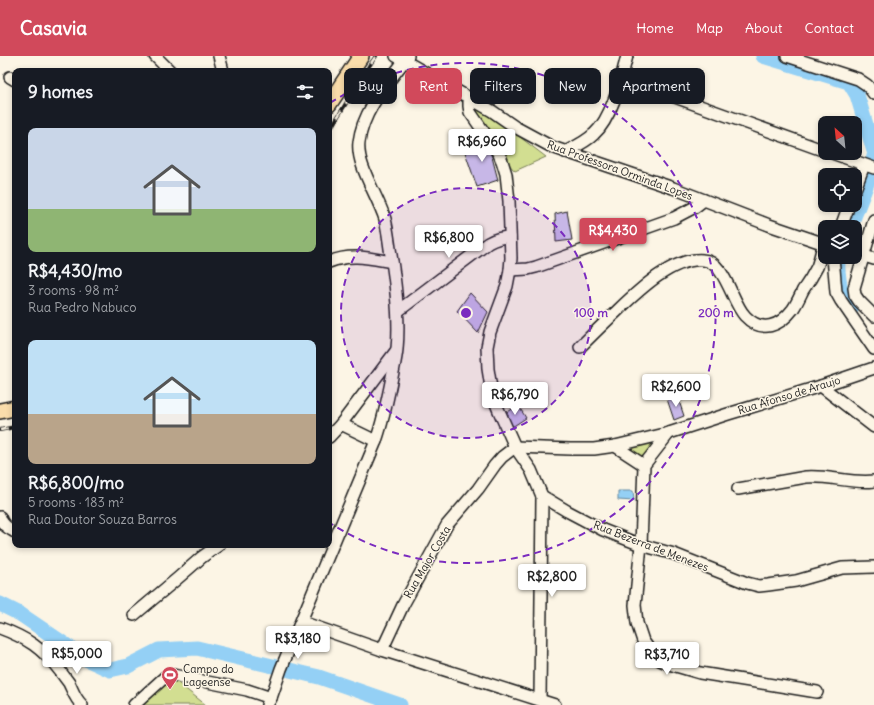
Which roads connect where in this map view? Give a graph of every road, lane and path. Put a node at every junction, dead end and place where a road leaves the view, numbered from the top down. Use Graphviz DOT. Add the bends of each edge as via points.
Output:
graph roads {
  1 [pos="154,56"];
  2 [pos="219,56"];
  3 [pos="361,56"];
  4 [pos="627,56"];
  5 [pos="787,56"];
  6 [pos="403,58"];
  7 [pos="167,68"];
  8 [pos="223,68"];
  9 [pos="624,68"];
  10 [pos="874,94"];
  11 [pos="469,98"];
  12 [pos="332,100"];
  13 [pos="612,104"];
  14 [pos="694,104"];
  15 [pos="818,148"];
  16 [pos="565,152"];
  17 [pos="852,160"];
  18 [pos="869,166"];
  19 [pos="862,178"];
  20 [pos="704,200"];
  21 [pos="874,220"];
  22 [pos="510,237"];
  23 [pos="818,242"];
  24 [pos="862,255"];
  25 [pos="332,261"];
  26 [pos="818,261"];
  27 [pos="392,262"];
  28 [pos="834,264"];
  29 [pos="860,264"];
  30 [pos="510,270"];
  31 [pos="398,311"];
  32 [pos="874,316"];
  33 [pos="580,347"];
  34 [pos="397,349"];
  35 [pos="874,349"];
  36 [pos="874,368"];
  37 [pos="821,386"];
  38 [pos="12,409"];
  39 [pos="0,411"];
  40 [pos="341,424"];
  41 [pos="874,427"];
  42 [pos="669,433"];
  43 [pos="332,434"];
  44 [pos="376,441"];
  45 [pos="615,446"];
  46 [pos="515,447"];
  47 [pos="644,465"];
  48 [pos="874,481"];
  49 [pos="738,489"];
  50 [pos="542,496"];
  51 [pos="0,517"];
  52 [pos="12,530"];
  53 [pos="641,545"];
  54 [pos="214,548"];
  55 [pos="874,567"];
  56 [pos="134,615"];
  57 [pos="302,622"];
  58 [pos="0,628"];
  59 [pos="382,650"];
  60 [pos="817,692"];
  61 [pos="540,700"];
  62 [pos="269,702"];
  63 [pos="82,705"];
  64 [pos="134,705"];
  65 [pos="555,705"];
  1 -- 7 [label="street"];
  2 -- 8 [label="street"];
  3 -- 12 [label="main road"];
  4 -- 9 [label="street"];
  5 -- 10 [label="street" via="858,79"];
  6 -- 11 [label="street, Rua Professora Orminda Lopes"];
  6 -- 27 [label="street" via="371,108 358,144 360,158 385,221"];
  11 -- 16 [label="street, Rua Professora Orminda Lopes" via="538,140"];
  11 -- 22 [label="street" via="470,112 499,154 504,168 509,201"];
  13 -- 16 [label="street" via="607,117 594,134"];
  14 -- 15 [label="street"];
  16 -- 20 [label="street, Rua Professora Orminda Lopes"];
  17 -- 18 [label="street"];
  18 -- 19 [label="street"];
  20 -- 23 [label="street, Rua Professora Orminda Lopes"];
  20 -- 30 [label="street" via="674,218 536,267"];
  21 -- 24 [label="street"];
  22 -- 30 [label="street"];
  22 -- 31 [label="street" via="495,239"];
  25 -- 27 [label="street" via="350,256"];
  26 -- 33 [label="street" via="793,309 780,322 770,326 752,323 744,315 719,269 711,262 702,260 681,264 655,278"];
  27 -- 31 [label="street"];
  28 -- 35 [label="street" via="836,292"];
  29 -- 32 [label="street" via="854,288 855,295"];
  30 -- 46 [label="street" via="487,347 492,394"];
  31 -- 34 [label="street"];
  34 -- 40 [label="street"];
  34 -- 44 [label="street" via="387,404"];
  36 -- 37 [label="street, Rua Afonso de Araujo"];
  37 -- 41 [label="street"];
  37 -- 42 [label="street, Rua Afonso de Araujo"];
  38 -- 39 [label="main road"];
  40 -- 43 [label="street"];
  40 -- 44 [label="street"];
  42 -- 45 [label="street, Rua Afonso de Araujo"];
  42 -- 47 [label="street"];
  44 -- 57 [label="street"];
  45 -- 46 [label="street, Rua Afonso de Araujo" via="594,449"];
  45 -- 47 [label="street"];
  46 -- 50 [label="street" via="531,470"];
  46 -- 59 [label="street, Rua Major Costa" via="495,465 447,525 403,605"];
  47 -- 53 [label="street"];
  48 -- 49 [label="street" via="817,476"];
  50 -- 53 [label="street, Rua Bezerra de Menezes" via="603,530"];
  50 -- 61 [label="street"];
  51 -- 52 [label="street" via="5,527"];
  53 -- 55 [label="street, Rua Bezerra de Menezes" via="674,554 747,584 759,586 796,581 842,568"];
  53 -- 60 [label="street" via="635,605 637,623 643,641 660,660 700,673"];
  54 -- 56 [label="street"];
  57 -- 59 [label="street"];
  57 -- 62 [label="street"];
  58 -- 63 [label="street" via="27,639 40,649 54,663"];
  59 -- 61 [label="street"];
  61 -- 65 [label="street"];
  62 -- 64 [label="street" via="247,690 173,675 165,677"];
}
